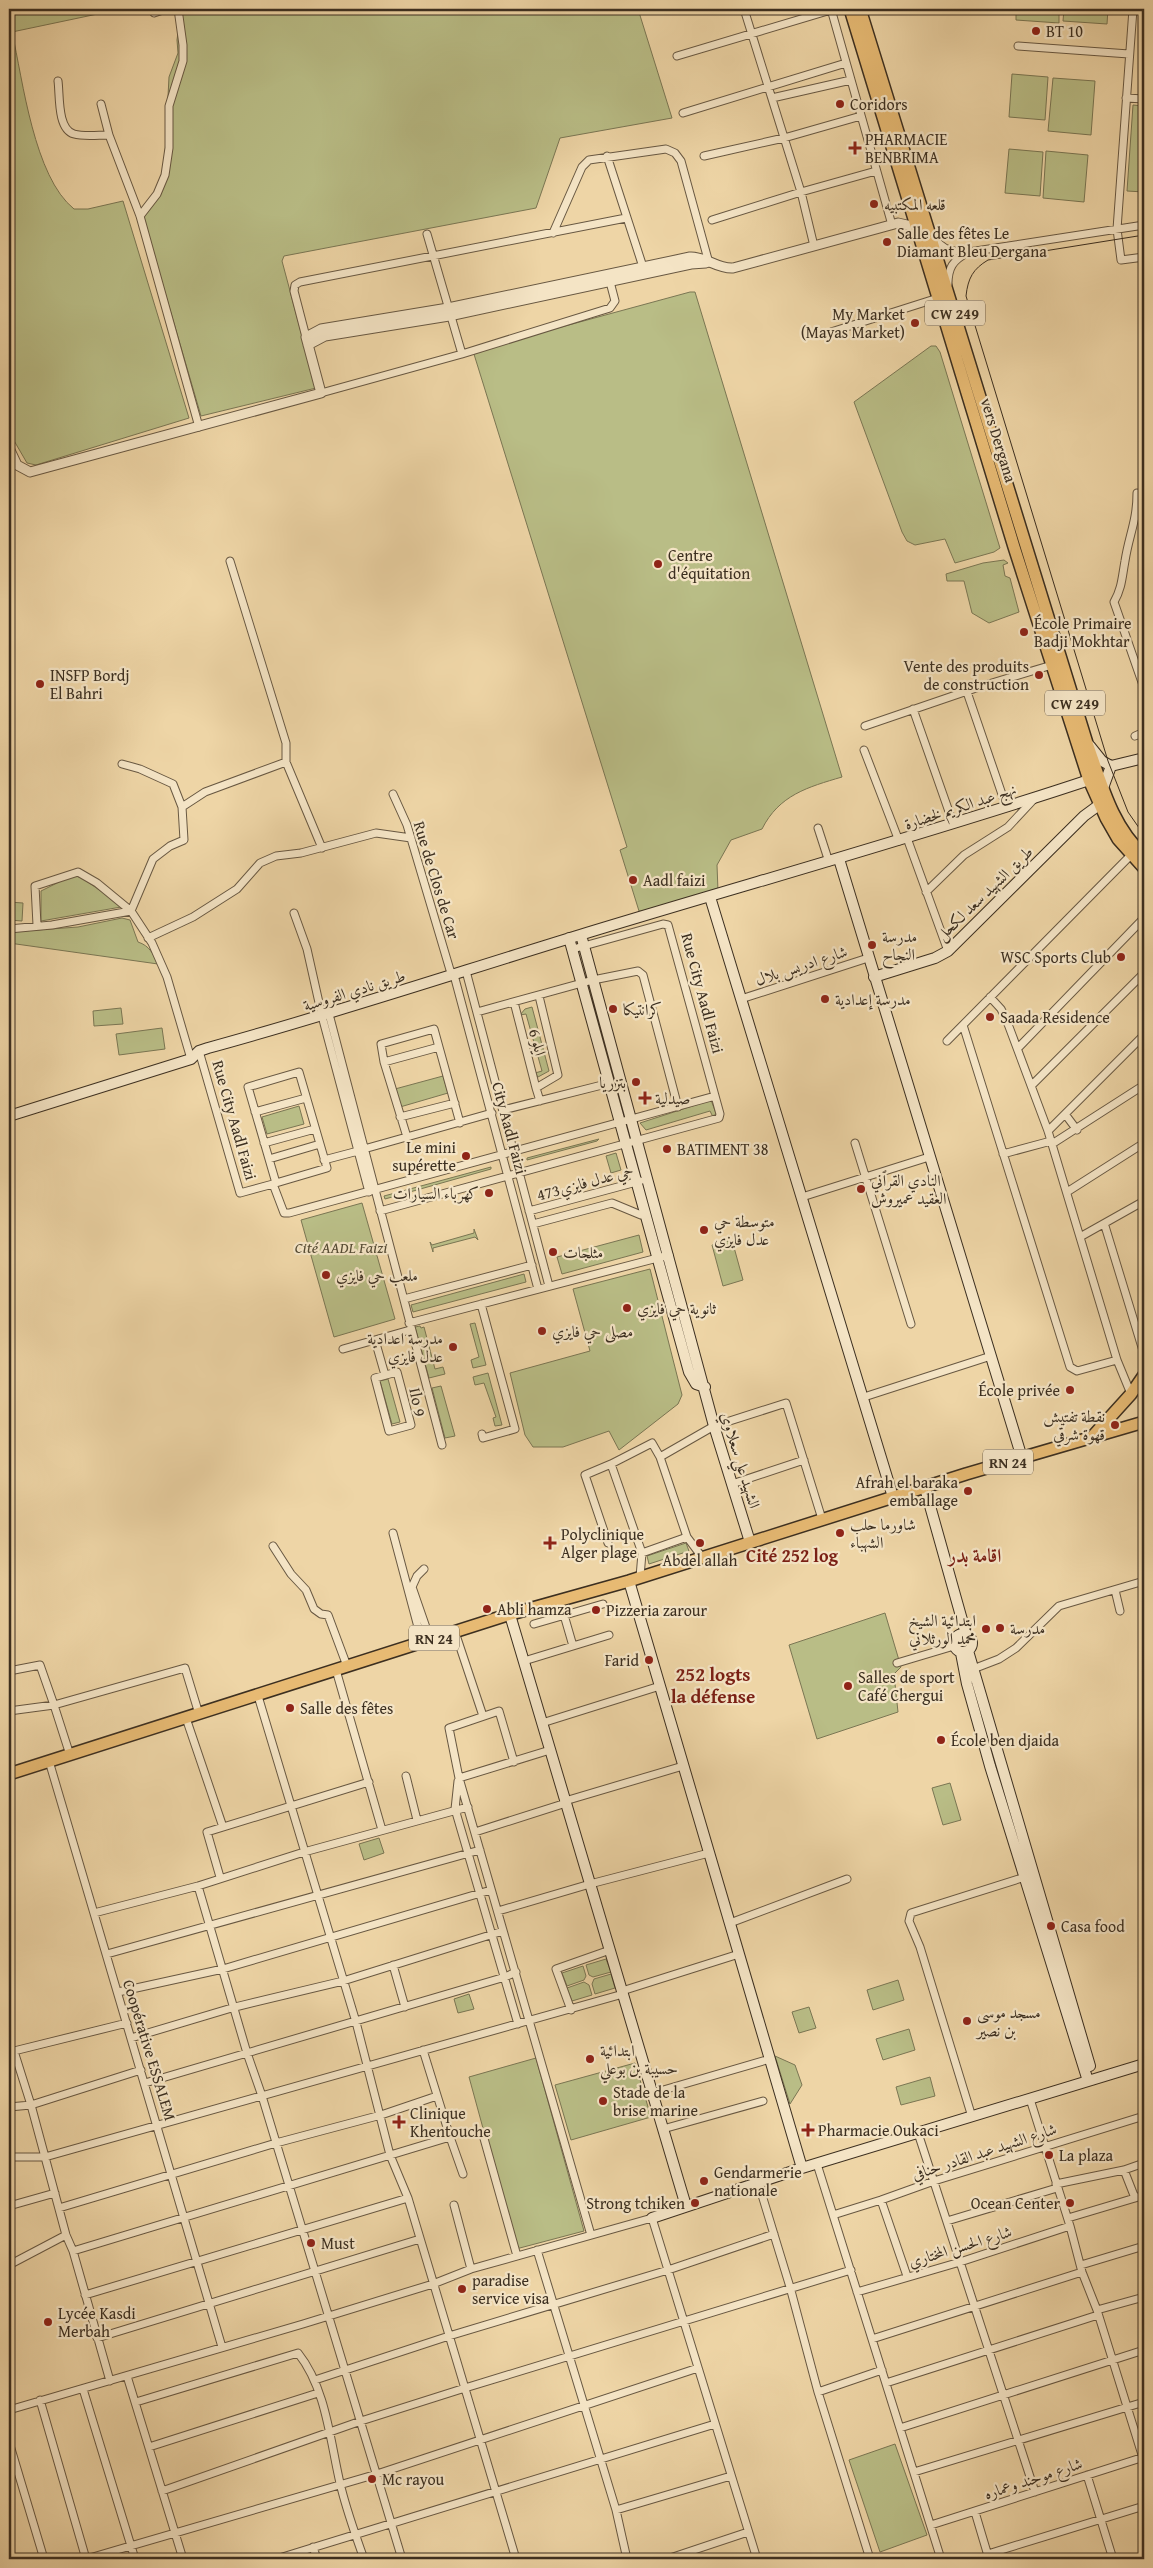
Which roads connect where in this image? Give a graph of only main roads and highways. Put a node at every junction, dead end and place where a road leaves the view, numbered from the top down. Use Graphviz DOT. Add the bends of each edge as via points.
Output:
graph roads {
  1 [pos="850,9"];
  2 [pos="860,9"];
  3 [pos="943,296"];
  4 [pos="1012,496"];
  5 [pos="999,498"];
  6 [pos="1037,599"];
  7 [pos="1088,743"];
  8 [pos="1144,758"];
  9 [pos="1111,766"];
  10 [pos="1089,780"];
  11 [pos="1103,788"];
  12 [pos="1099,805"];
  13 [pos="1144,856"];
  14 [pos="834,861"];
  15 [pos="1144,868"];
  16 [pos="710,897"];
  17 [pos="581,935"];
  18 [pos="571,944"];
  19 [pos="874,977"];
  20 [pos="9,1116"];
  21 [pos="1144,1375"];
  22 [pos="705,1387"];
  23 [pos="1131,1394"];
  24 [pos="1122,1410"];
  25 [pos="1142,1423"];
  26 [pos="1109,1432"];
  27 [pos="1092,1437"];
  28 [pos="1022,1458"];
  29 [pos="922,1489"];
  30 [pos="893,1497"];
  31 [pos="750,1542"];
  32 [pos="634,1579"];
  33 [pos="510,1615"];
  34 [pos="962,1634"];
  35 [pos="961,1650"];
  36 [pos="9,1774"];
  37 [pos="1144,2064"];
  38 [pos="1091,2080"];
  39 [pos="802,2168"];
  40 [pos="686,2206"];
  41 [pos="652,2218"];
  1 -- 3 [label="main road, vers Dergana" via="916,226"];
  2 -- 3 [label="main road, CW 249" via="930,233"];
  3 -- 4 [label="main road, CW 249"];
  3 -- 5 [label="main road, vers Dergana"];
  4 -- 5 [label="main road"];
  4 -- 6 [label="main road, CW 249"];
  5 -- 6 [label="main road, vers Dergana"];
  6 -- 7 [label="main road, CW 249"];
  6 -- 10 [label="main road, vers Dergana" via="1052,666"];
  7 -- 9 [label="main road" via="1102,761"];
  7 -- 11 [label="main road, CW 249"];
  8 -- 9 [label="main road"];
  9 -- 11 [label="main road"];
  10 -- 12 [label="main road, vers Dergana"];
  10 -- 14 [label="main road, نهج عبد الكريم لخضارة"];
  11 -- 13 [label="main road, CW 249" via="1129,840"];
  12 -- 15 [label="main road, vers Dergana" via="1118,839"];
  12 -- 19 [label="main road, طريق الشهيد سعد لكحل" via="1084,816 948,951"];
  14 -- 16 [label="main road, نهج عبد الكريم لخضارة"];
  14 -- 19 [label="main road"];
  16 -- 17 [label="main road, طريق نادي الفروسية"];
  16 -- 30 [label="main road"];
  17 -- 18 [label="main road, طريق نادي الفروسية"];
  17 -- 22 [label="main road"];
  18 -- 20 [label="main road, طريق نادي الفروسية" via="466,971 199,1051 191,1059"];
  18 -- 22 [label="main road" via="690,1377"];
  19 -- 28 [label="main road"];
  21 -- 23 [label="main road"];
  22 -- 31 [label="main road, الشهيد علي سعلاوي"];
  23 -- 24 [label="main road"];
  23 -- 27 [label="main road"];
  24 -- 25 [label="main road" via="1128,1422"];
  24 -- 26 [label="main road"];
  25 -- 26 [label="main road, RN 24"];
  26 -- 27 [label="main road, RN 24"];
  27 -- 28 [label="main road, RN 24"];
  28 -- 29 [label="main road, RN 24"];
  29 -- 30 [label="main road, RN 24"];
  29 -- 34 [label="main road"];
  30 -- 31 [label="main road, RN 24"];
  31 -- 32 [label="main road, RN 24"];
  32 -- 33 [label="main road, RN 24"];
  32 -- 39 [label="main road" via="660,1686"];
  33 -- 36 [label="main road, RN 24"];
  33 -- 40 [label="main road"];
  34 -- 35 [label="main road" via="954,1640"];
  34 -- 35 [label="main road" via="972,1640 971,1646"];
  35 -- 38 [label="main road" via="967,1684 1025,1877"];
  35 -- 38 [label="main road" via="973,1669"];
  37 -- 38 [label="main road"];
  38 -- 39 [label="main road"];
  39 -- 40 [label="main road"];
  40 -- 41 [label="main road"];
}
